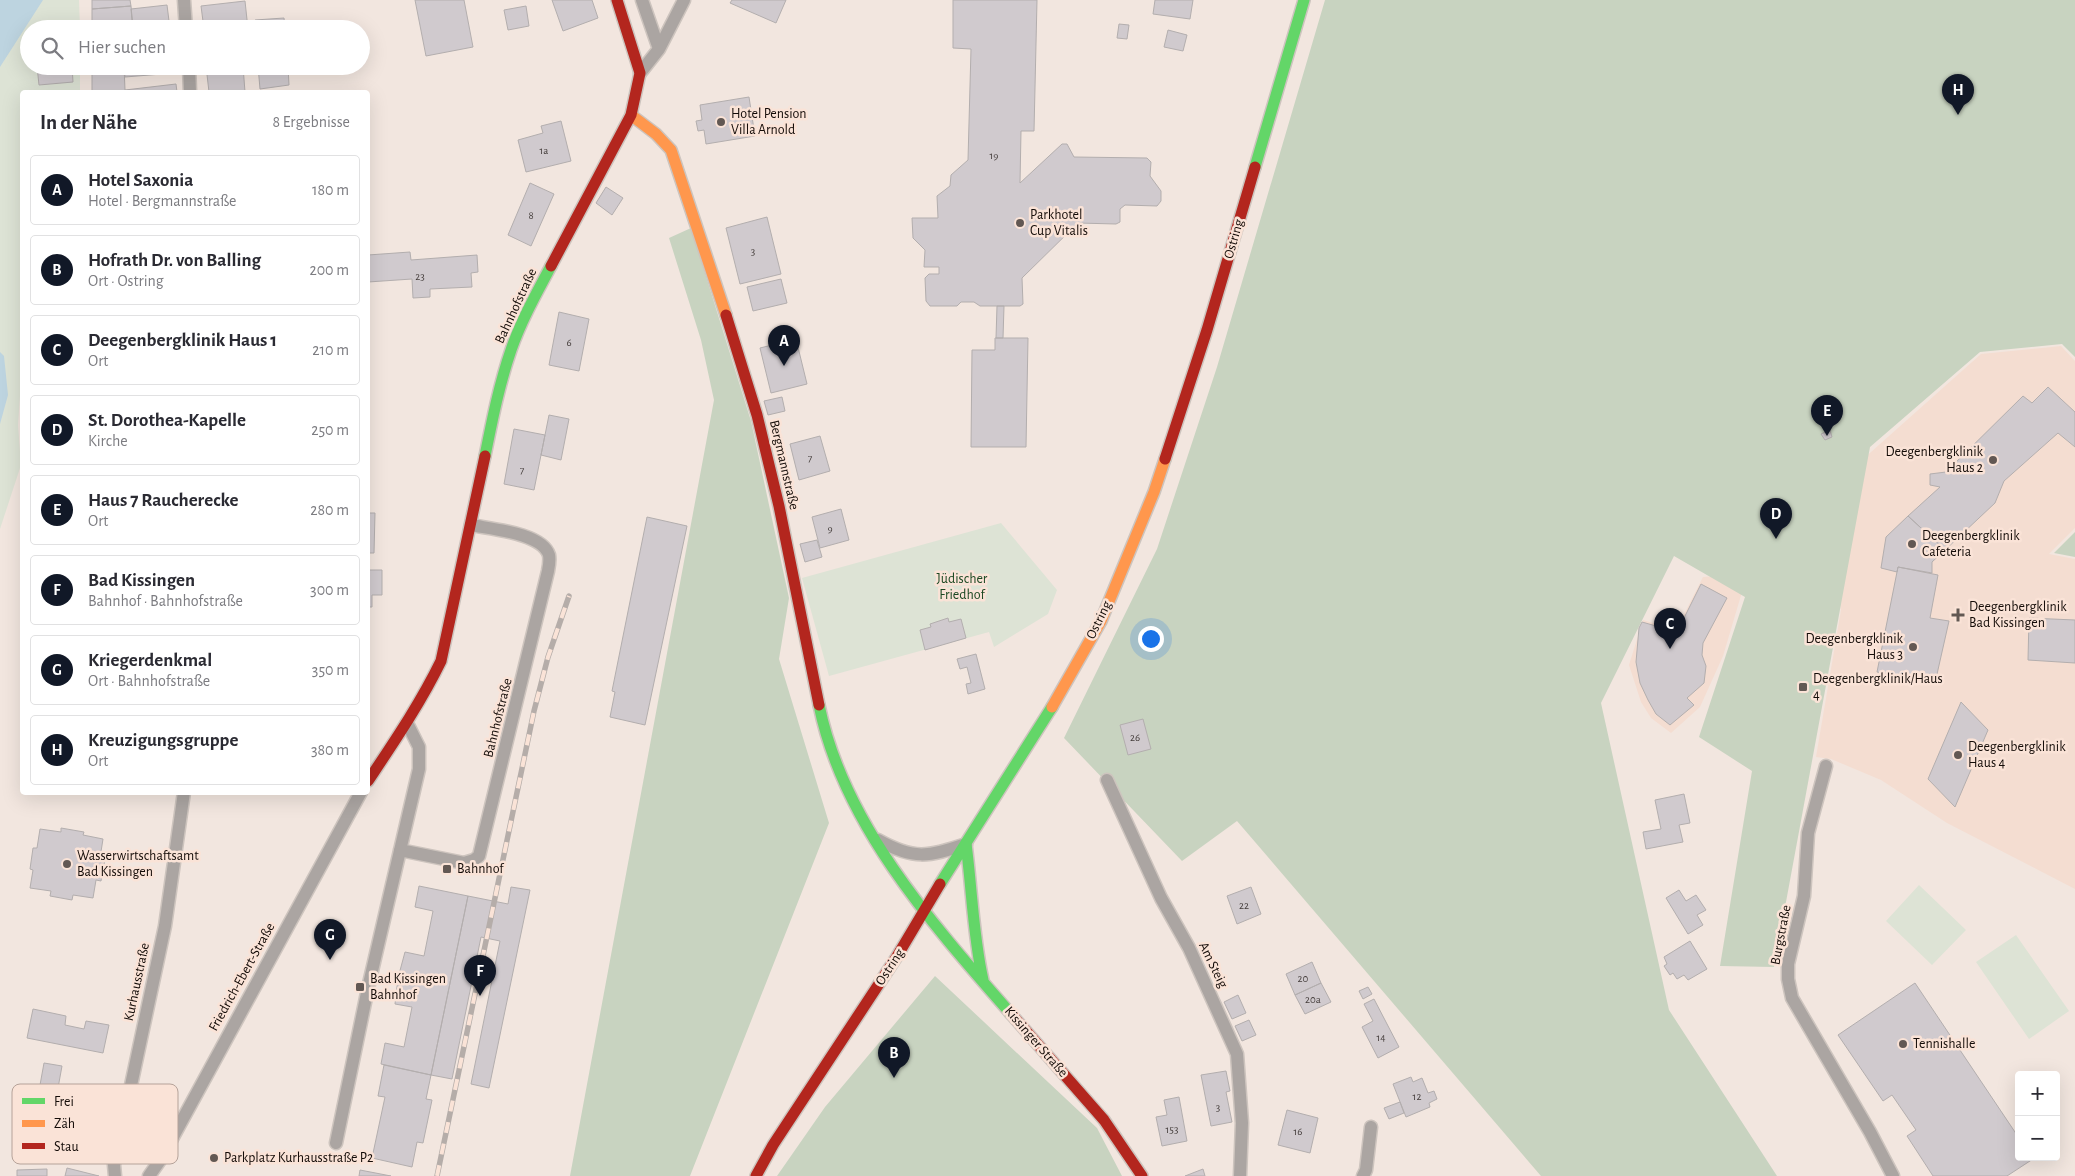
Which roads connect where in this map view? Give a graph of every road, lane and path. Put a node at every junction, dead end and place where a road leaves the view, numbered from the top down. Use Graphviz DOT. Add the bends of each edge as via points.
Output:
graph roads {
  1 [pos="184,0"];
  2 [pos="617,0"];
  3 [pos="642,0"];
  4 [pos="684,0"];
  5 [pos="1304,0"];
  6 [pos="185,20"];
  7 [pos="659,49"];
  8 [pos="640,73"];
  9 [pos="189,75"];
  10 [pos="190,90"];
  11 [pos="631,115"];
  12 [pos="471,524"];
  13 [pos="407,723"];
  14 [pos="1826,766"];
  15 [pos="370,778"];
  16 [pos="1107,780"];
  17 [pos="184,795"];
  18 [pos="359,795"];
  19 [pos="873,838"];
  20 [pos="966,844"];
  21 [pos="400,850"];
  22 [pos="925,911"];
  23 [pos="984,981"];
  24 [pos="131,1084"];
  25 [pos="1371,1127"];
  26 [pos="178,1128"];
  27 [pos="336,1142"];
  28 [pos="157,1164"];
  29 [pos="149,1176"];
  30 [pos="756,1176"];
  31 [pos="1142,1176"];
  32 [pos="1240,1176"];
  33 [pos="1363,1176"];
  34 [pos="1893,1176"];
  1 -- 6 [label="street"];
  2 -- 8 [label="street"];
  3 -- 7 [label="street"];
  4 -- 7 [label="street"];
  5 -- 20 [label="street, Ostring" via="1207,330 1154,492 1101,621 1036,734"];
  7 -- 8 [label="street"];
  8 -- 11 [label="street, Bahnhofstraße"];
  9 -- 10 [label="street"];
  11 -- 12 [label="street, Bahnhofstraße" via="527,312 511,350 498,394"];
  11 -- 19 [label="street, Bergmannstraße" via="671,150 697,225 757,416 779,506 822,720 841,774"];
  12 -- 13 [label="street, Bahnhofstraße" via="441,661"];
  12 -- 21 [label="street, Bahnhofstraße" via="530,537 542,544 549,556 548,571 479,856 464,863"];
  13 -- 15 [label="street"];
  13 -- 21 [label="street" via="419,747 418,769"];
  14 -- 34 [label="street, Burgstraße" via="1808,833 1804,896 1788,964 1788,979 1792,998"];
  16 -- 32 [label="street, Am Steig" via="1237,1054 1242,1123"];
  17 -- 24 [label="street, Kurhausstraße" via="164,926"];
  18 -- 26 [label="street, Friedrich-Ebert-Straße"];
  19 -- 20 [label="street" via="898,851 920,855"];
  19 -- 22 [label="street, Bergmannstraße"];
  20 -- 22 [label="street, Ostring"];
  20 -- 23 [label="street" via="975,943"];
  21 -- 27 [label="street"];
  22 -- 23 [label="street, Kissinger Straße" via="951,946"];
  22 -- 30 [label="street, Ostring"];
  23 -- 31 [label="street, Kissinger Straße" via="1104,1120"];
  25 -- 33 [label="street"];
  28 -- 29 [label="street, Friedrich-Ebert-Straße"];
}
